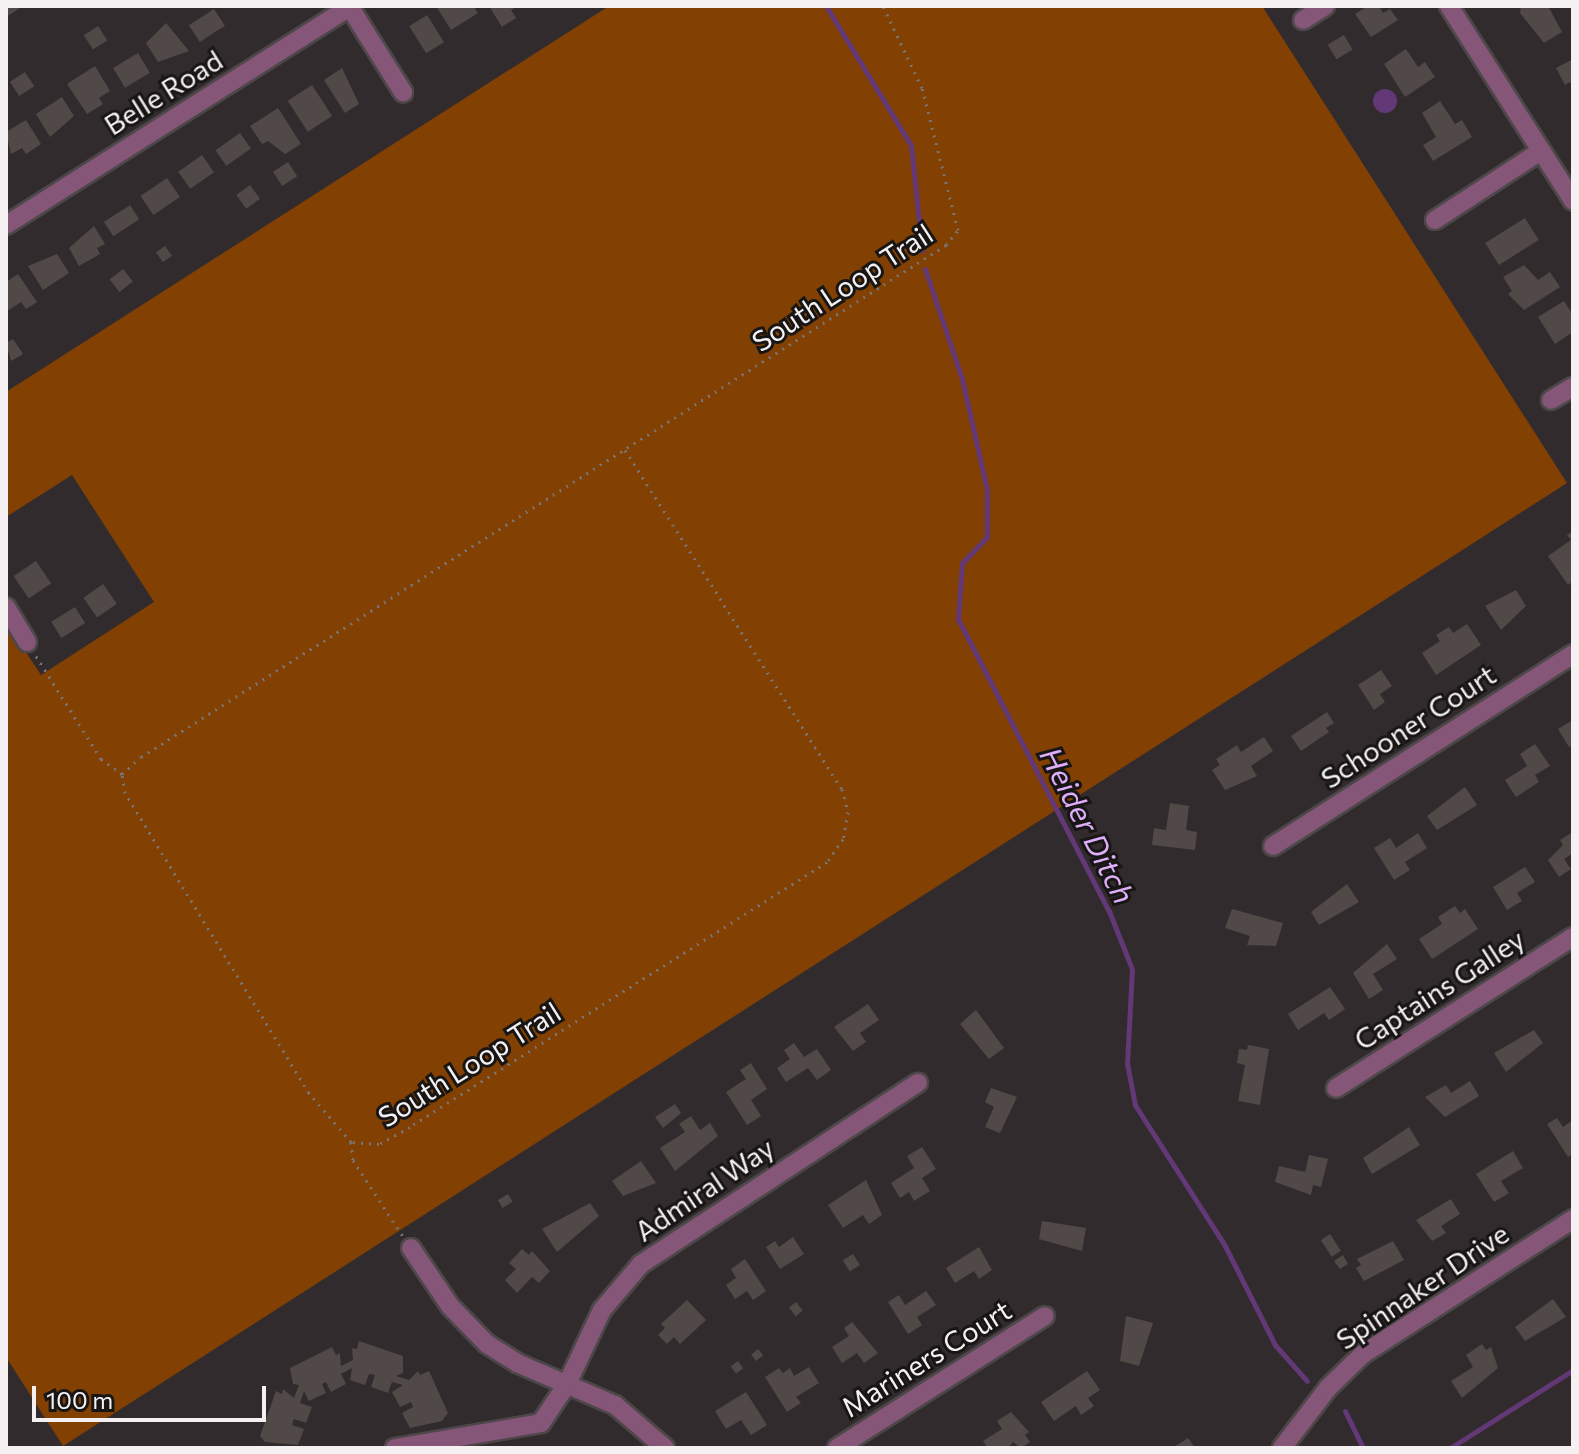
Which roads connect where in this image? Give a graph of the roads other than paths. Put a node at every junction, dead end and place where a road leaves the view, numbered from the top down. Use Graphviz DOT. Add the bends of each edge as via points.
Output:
graph roads {
  1 [pos="350,6"];
  2 [pos="1325,6"];
  3 [pos="1449,6"];
  4 [pos="1303,20"];
  5 [pos="403,92"];
  6 [pos="1541,151"];
  7 [pos="1573,201"];
  8 [pos="1435,220"];
  9 [pos="6,225"];
  10 [pos="1573,387"];
  11 [pos="1551,400"];
  12 [pos="6,607"];
  13 [pos="27,642"];
  14 [pos="1573,654"];
  15 [pos="1273,846"];
  16 [pos="1573,937"];
  17 [pos="918,1083"];
  18 [pos="1336,1088"];
  19 [pos="1573,1219"];
  20 [pos="411,1248"];
  21 [pos="1045,1316"];
  22 [pos="567,1384"];
  23 [pos="395,1448"];
  24 [pos="665,1448"];
  25 [pos="837,1448"];
  26 [pos="1282,1448"];
  1 -- 5 [label="street"];
  1 -- 9 [label="street, Belle Road"];
  2 -- 4 [label="street"];
  3 -- 6 [label="street"];
  6 -- 7 [label="street"];
  6 -- 8 [label="street"];
  10 -- 11 [label="street"];
  12 -- 13 [label="street"];
  14 -- 15 [label="street, Schooner Court"];
  16 -- 18 [label="street, Captains Galley"];
  17 -- 22 [label="street, Admiral Way" via="641,1264 602,1310"];
  19 -- 26 [label="street, Spinnaker Drive" via="1363,1354"];
  20 -- 22 [label="street" via="474,1332 517,1363"];
  21 -- 25 [label="street, Mariners Court"];
  22 -- 23 [label="street, Admiral Way" via="547,1418 530,1428"];
  22 -- 24 [label="street" via="637,1419"];
}
